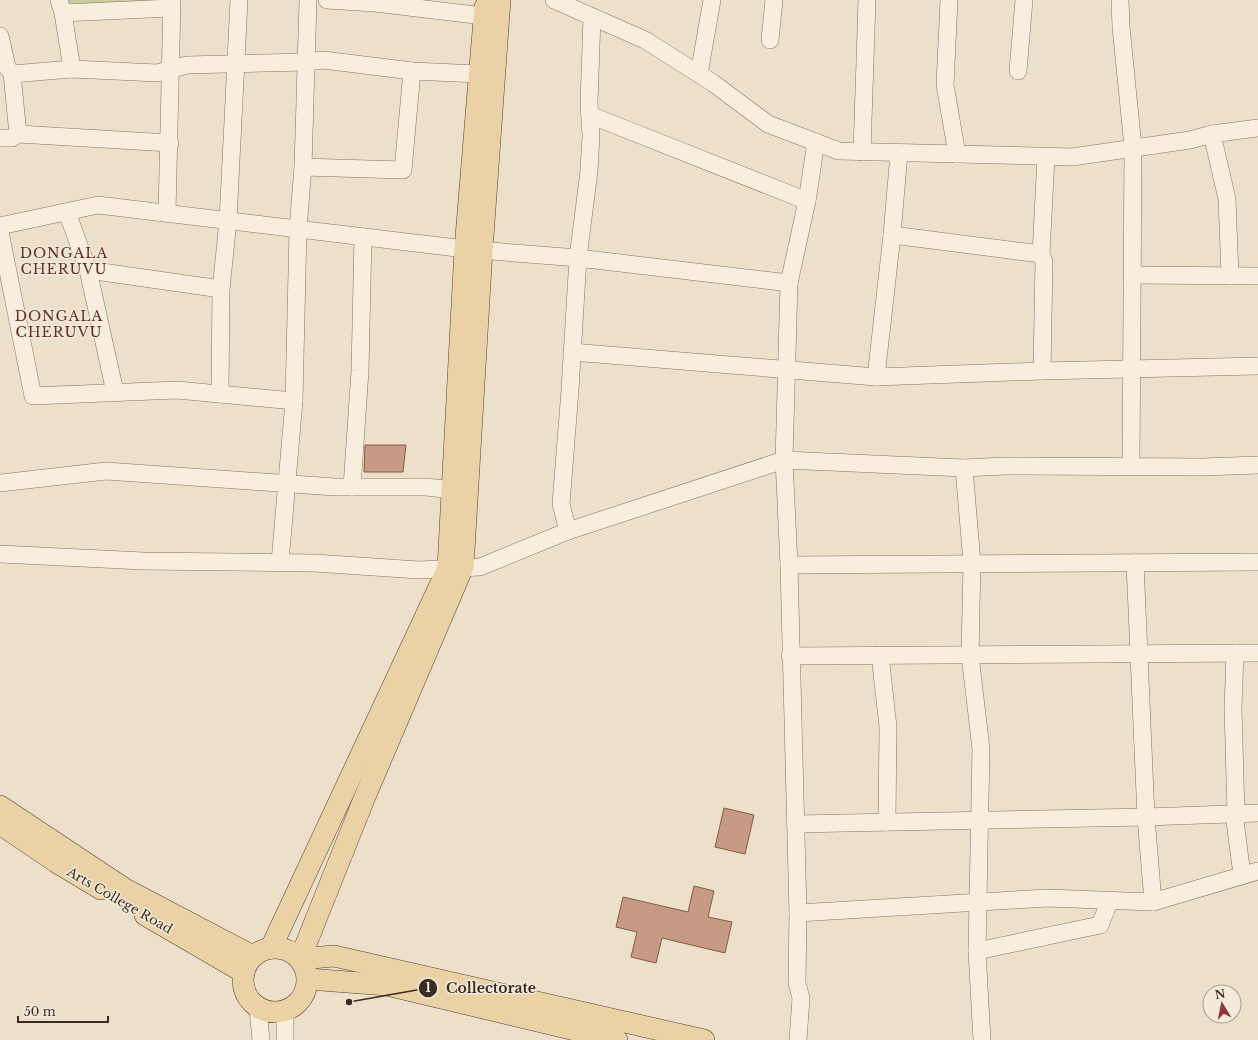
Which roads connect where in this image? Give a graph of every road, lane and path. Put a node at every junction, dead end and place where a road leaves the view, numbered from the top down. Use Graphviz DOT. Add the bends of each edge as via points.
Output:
graph roads {
  1 [pos="239,0"];
  2 [pos="308,0"];
  3 [pos="327,0"];
  4 [pos="500,0"];
  5 [pos="554,0"];
  6 [pos="712,0"];
  7 [pos="774,0"];
  8 [pos="867,0"];
  9 [pos="949,0"];
  10 [pos="1024,0"];
  11 [pos="1120,0"];
  12 [pos="172,4"];
  13 [pos="61,6"];
  14 [pos="485,8"];
  15 [pos="592,17"];
  16 [pos="0,36"];
  17 [pos="770,40"];
  18 [pos="306,62"];
  19 [pos="236,63"];
  20 [pos="72,69"];
  21 [pos="171,70"];
  22 [pos="412,71"];
  23 [pos="1018,72"];
  24 [pos="12,74"];
  25 [pos="479,74"];
  26 [pos="699,74"];
  27 [pos="590,115"];
  28 [pos="1258,128"];
  29 [pos="18,134"];
  30 [pos="1212,134"];
  31 [pos="0,138"];
  32 [pos="816,142"];
  33 [pos="170,143"];
  34 [pos="1133,147"];
  35 [pos="862,152"];
  36 [pos="899,152"];
  37 [pos="957,154"];
  38 [pos="1046,157"];
  39 [pos="303,166"];
  40 [pos="807,201"];
  41 [pos="67,212"];
  42 [pos="167,213"];
  43 [pos="228,221"];
  44 [pos="0,226"];
  45 [pos="298,229"];
  46 [pos="0,232"];
  47 [pos="892,235"];
  48 [pos="363,237"];
  49 [pos="474,250"];
  50 [pos="1041,254"];
  51 [pos="578,258"];
  52 [pos="88,270"];
  53 [pos="1133,274"];
  54 [pos="1230,276"];
  55 [pos="1258,276"];
  56 [pos="789,283"];
  57 [pos="221,289"];
  58 [pos="572,352"];
  59 [pos="1258,366"];
  60 [pos="786,369"];
  61 [pos="1132,369"];
  62 [pos="1042,371"];
  63 [pos="876,377"];
  64 [pos="115,392"];
  65 [pos="220,394"];
  66 [pos="294,401"];
  67 [pos="784,460"];
  68 [pos="1258,465"];
  69 [pos="1130,467"];
  70 [pos="964,468"];
  71 [pos="0,483"];
  72 [pos="286,484"];
  73 [pos="352,487"];
  74 [pos="453,490"];
  75 [pos="568,531"];
  76 [pos="0,554"];
  77 [pos="280,562"];
  78 [pos="1258,562"];
  79 [pos="1135,563"];
  80 [pos="972,564"];
  81 [pos="789,565"];
  82 [pos="456,567"];
  83 [pos="1235,653"];
  84 [pos="1258,653"];
  85 [pos="1139,654"];
  86 [pos="880,655"];
  87 [pos="970,655"];
  88 [pos="790,656"];
  89 [pos="0,806"];
  90 [pos="1234,813"];
  91 [pos="1258,813"];
  92 [pos="1146,817"];
  93 [pos="979,819"];
  94 [pos="887,822"];
  95 [pos="0,824"];
  96 [pos="796,824"];
  97 [pos="1250,873"];
  98 [pos="1110,900"];
  99 [pos="978,902"];
  100 [pos="1154,902"];
  101 [pos="798,913"];
  102 [pos="977,951"];
  103 [pos="256,958"];
  104 [pos="300,959"];
  105 [pos="308,979"];
  106 [pos="258,1008"];
  107 [pos="285,1011"];
  108 [pos="260,1040"];
  109 [pos="286,1040"];
  110 [pos="617,1040"];
  111 [pos="704,1040"];
  112 [pos="798,1040"];
  113 [pos="982,1040"];
  1 -- 19 [label="street"];
  2 -- 18 [label="street"];
  3 -- 14 [label="street"];
  4 -- 49 [label="main road"];
  5 -- 15 [label="street"];
  6 -- 26 [label="street"];
  7 -- 17 [label="street"];
  8 -- 35 [label="street"];
  9 -- 37 [label="street" via="945,85"];
  10 -- 23 [label="street"];
  11 -- 34 [label="street"];
  12 -- 13 [label="street"];
  12 -- 21 [label="street"];
  13 -- 20 [label="street"];
  14 -- 25 [label="main road"];
  15 -- 26 [label="street" via="646,40"];
  15 -- 27 [label="street"];
  16 -- 24 [label="street"];
  18 -- 19 [label="street"];
  18 -- 22 [label="street" via="323,60"];
  18 -- 39 [label="street"];
  19 -- 21 [label="street" via="187,65"];
  19 -- 43 [label="street"];
  20 -- 21 [label="street" via="157,73"];
  20 -- 24 [label="street"];
  21 -- 33 [label="street"];
  22 -- 25 [label="street"];
  22 -- 39 [label="street" via="403,170"];
  24 -- 29 [label="street"];
  25 -- 49 [label="main road"];
  26 -- 32 [label="street" via="768,124"];
  27 -- 40 [label="street"];
  27 -- 51 [label="street" via="589,172"];
  28 -- 30 [label="street"];
  29 -- 31 [label="street" via="12,138"];
  29 -- 33 [label="street"];
  30 -- 34 [label="street" via="1190,140"];
  30 -- 54 [label="street" via="1227,199"];
  32 -- 35 [label="street" via="839,151"];
  32 -- 40 [label="street"];
  33 -- 42 [label="street"];
  34 -- 38 [label="street"];
  34 -- 53 [label="street"];
  35 -- 36 [label="street"];
  36 -- 37 [label="street"];
  36 -- 47 [label="street"];
  37 -- 38 [label="street"];
  38 -- 50 [label="street"];
  39 -- 45 [label="street"];
  40 -- 56 [label="street"];
  41 -- 42 [label="street" via="98,205"];
  41 -- 44 [label="street"];
  41 -- 52 [label="street"];
  42 -- 43 [label="street"];
  43 -- 45 [label="street"];
  43 -- 57 [label="street"];
  45 -- 48 [label="street"];
  45 -- 66 [label="street"];
  46 -- 64 [label="street" via="33,396"];
  47 -- 50 [label="street"];
  47 -- 63 [label="street"];
  48 -- 49 [label="street"];
  48 -- 73 [label="street" via="360,371"];
  49 -- 51 [label="street"];
  49 -- 74 [label="main road"];
  49 -- 82 [label="main road"];
  50 -- 62 [label="street" via="1044,262"];
  51 -- 56 [label="street"];
  51 -- 58 [label="street"];
  52 -- 57 [label="street"];
  52 -- 64 [label="street"];
  53 -- 54 [label="street"];
  53 -- 61 [label="street"];
  54 -- 55 [label="street"];
  56 -- 60 [label="street"];
  57 -- 65 [label="street"];
  58 -- 60 [label="street"];
  58 -- 75 [label="street" via="561,504"];
  59 -- 61 [label="street"];
  60 -- 63 [label="street"];
  60 -- 67 [label="street"];
  61 -- 62 [label="street"];
  61 -- 69 [label="street"];
  62 -- 63 [label="street"];
  64 -- 65 [label="street" via="177,390"];
  65 -- 66 [label="street"];
  66 -- 72 [label="street"];
  67 -- 70 [label="street"];
  67 -- 75 [label="street"];
  67 -- 81 [label="street"];
  68 -- 69 [label="street"];
  69 -- 70 [label="street"];
  70 -- 80 [label="street"];
  71 -- 72 [label="street" via="106,471"];
  72 -- 73 [label="street"];
  72 -- 77 [label="street"];
  73 -- 74 [label="street" via="426,487"];
  74 -- 82 [label="main road"];
  75 -- 82 [label="street" via="480,567"];
  76 -- 77 [label="street" via="143,561"];
  77 -- 82 [label="street" via="419,570"];
  78 -- 79 [label="street"];
  79 -- 80 [label="street"];
  79 -- 85 [label="street"];
  80 -- 81 [label="street"];
  80 -- 87 [label="street"];
  81 -- 88 [label="street"];
  82 -- 103 [label="main road"];
  82 -- 104 [label="main road"];
  83 -- 84 [label="street"];
  83 -- 85 [label="street"];
  83 -- 90 [label="street"];
  85 -- 87 [label="street"];
  85 -- 92 [label="street"];
  86 -- 87 [label="street"];
  86 -- 88 [label="street"];
  86 -- 94 [label="street" via="888,727"];
  87 -- 93 [label="street" via="981,749"];
  88 -- 96 [label="street"];
  89 -- 103 [label="main road" via="125,889"];
  90 -- 91 [label="street"];
  90 -- 92 [label="street"];
  90 -- 97 [label="street"];
  92 -- 93 [label="street"];
  92 -- 100 [label="street"];
  93 -- 94 [label="street"];
  93 -- 99 [label="street"];
  94 -- 96 [label="street"];
  95 -- 103 [label="main road, Arts College Road" via="56,862"];
  96 -- 101 [label="street"];
  97 -- 100 [label="street"];
  98 -- 99 [label="street" via="1048,898"];
  98 -- 100 [label="street"];
  98 -- 102 [label="street" via="1100,925"];
  99 -- 101 [label="street"];
  99 -- 102 [label="street"];
  101 -- 112 [label="street"];
  102 -- 113 [label="street"];
  103 -- 104 [label="main road" via="287,950"];
  103 -- 106 [label="main road" via="242,982 250,1002"];
  104 -- 105 [label="main road"];
  104 -- 111 [label="main road" via="334,956"];
  105 -- 107 [label="main road" via="302,999"];
  105 -- 110 [label="main road" via="387,985"];
  106 -- 107 [label="main road" via="276,1013"];
  106 -- 108 [label="street"];
  107 -- 109 [label="street"];
}
